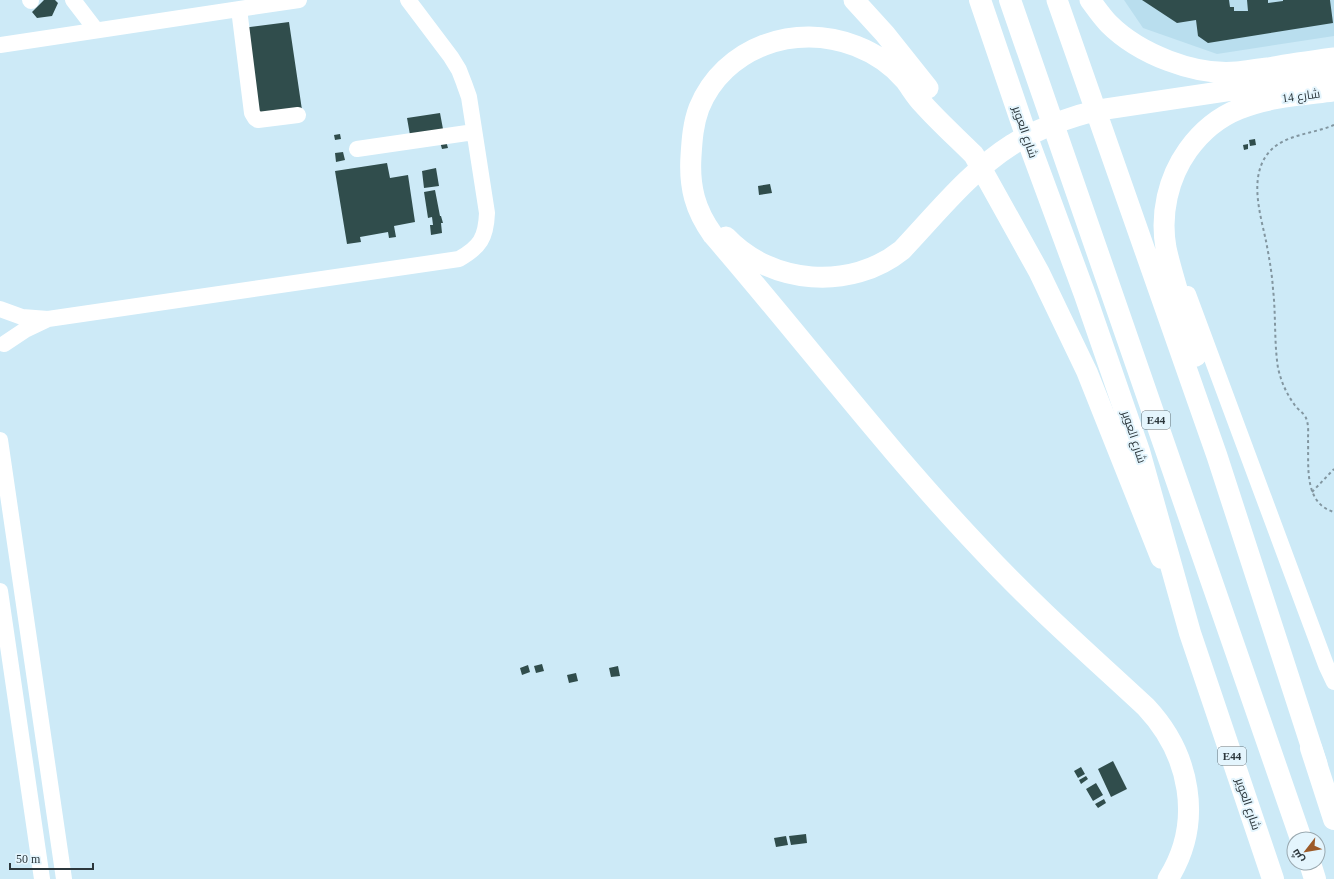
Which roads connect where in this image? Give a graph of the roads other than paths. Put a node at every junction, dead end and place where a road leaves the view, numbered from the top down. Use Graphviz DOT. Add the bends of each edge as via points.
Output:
graph roads {
  1 [pos="73,0"];
  2 [pos="291,0"];
  3 [pos="408,0"];
  4 [pos="854,0"];
  5 [pos="980,0"];
  6 [pos="1010,0"];
  7 [pos="1057,0"];
  8 [pos="1090,0"];
  9 [pos="239,9"];
  10 [pos="96,30"];
  11 [pos="0,45"];
  12 [pos="1334,58"];
  13 [pos="1334,75"];
  14 [pos="1334,91"];
  15 [pos="298,115"];
  16 [pos="474,132"];
  17 [pos="357,149"];
  18 [pos="691,156"];
  19 [pos="974,156"];
  20 [pos="1177,168"];
  21 [pos="0,309"];
  22 [pos="0,313"];
  23 [pos="48,319"];
  24 [pos="2,347"];
  25 [pos="0,440"];
  26 [pos="1217,456"];
  27 [pos="0,591"];
  28 [pos="1190,632"];
  29 [pos="1334,682"];
  30 [pos="1311,748"];
  31 [pos="1334,808"];
  32 [pos="1334,819"];
  33 [pos="1299,831"];
  34 [pos="42,879"];
  35 [pos="64,879"];
  36 [pos="1168,879"];
  37 [pos="1273,879"];
  1 -- 10 [label="street"];
  2 -- 9 [label="street"];
  3 -- 16 [label="street" via="459,70 469,97"];
  4 -- 19 [label="main road" via="930,90"];
  5 -- 28 [label="highway, شارع العوير / E44" via="1140,451"];
  6 -- 33 [label="highway, E44"];
  7 -- 26 [label="main road"];
  8 -- 12 [label="main road" via="1109,24 1141,47 1197,69 1236,72"];
  9 -- 10 [label="street"];
  9 -- 15 [label="street" via="252,113 258,120"];
  10 -- 11 [label="street"];
  13 -- 18 [label="main road" via="1117,108 1063,120 1029,135 983,166 891,259 853,274 832,277 809,277 780,271 739,249 708,215 694,179"];
  14 -- 20 [label="main road, شارع 14" via="1267,101 1240,108 1199,136"];
  16 -- 17 [label="street"];
  16 -- 23 [label="street" via="487,213 487,228 481,242 459,259"];
  18 -- 19 [label="main road" via="691,140 698,110 703,98 720,76 740,58 764,44 804,36 844,41 881,59 892,67 922,104"];
  18 -- 36 [label="main road" via="693,193 701,217 713,236 895,454 964,532 1021,591 1146,707 1164,728 1177,752 1189,803 1184,845"];
  19 -- 28 [label="main road" via="1039,272 1087,372"];
  20 -- 26 [label="main road, شارع 14" via="1165,207 1166,248 1206,392"];
  20 -- 29 [label="street" via="1173,219 1183,277"];
  21 -- 23 [label="street" via="22,317"];
  22 -- 24 [label="street" via="6,334"];
  23 -- 24 [label="street" via="25,330"];
  25 -- 35 [label="street"];
  26 -- 30 [label="main road"];
  27 -- 34 [label="street"];
  28 -- 37 [label="highway, شارع العوير / E44"];
  30 -- 31 [label="main road"];
  30 -- 32 [label="highway"];
}
